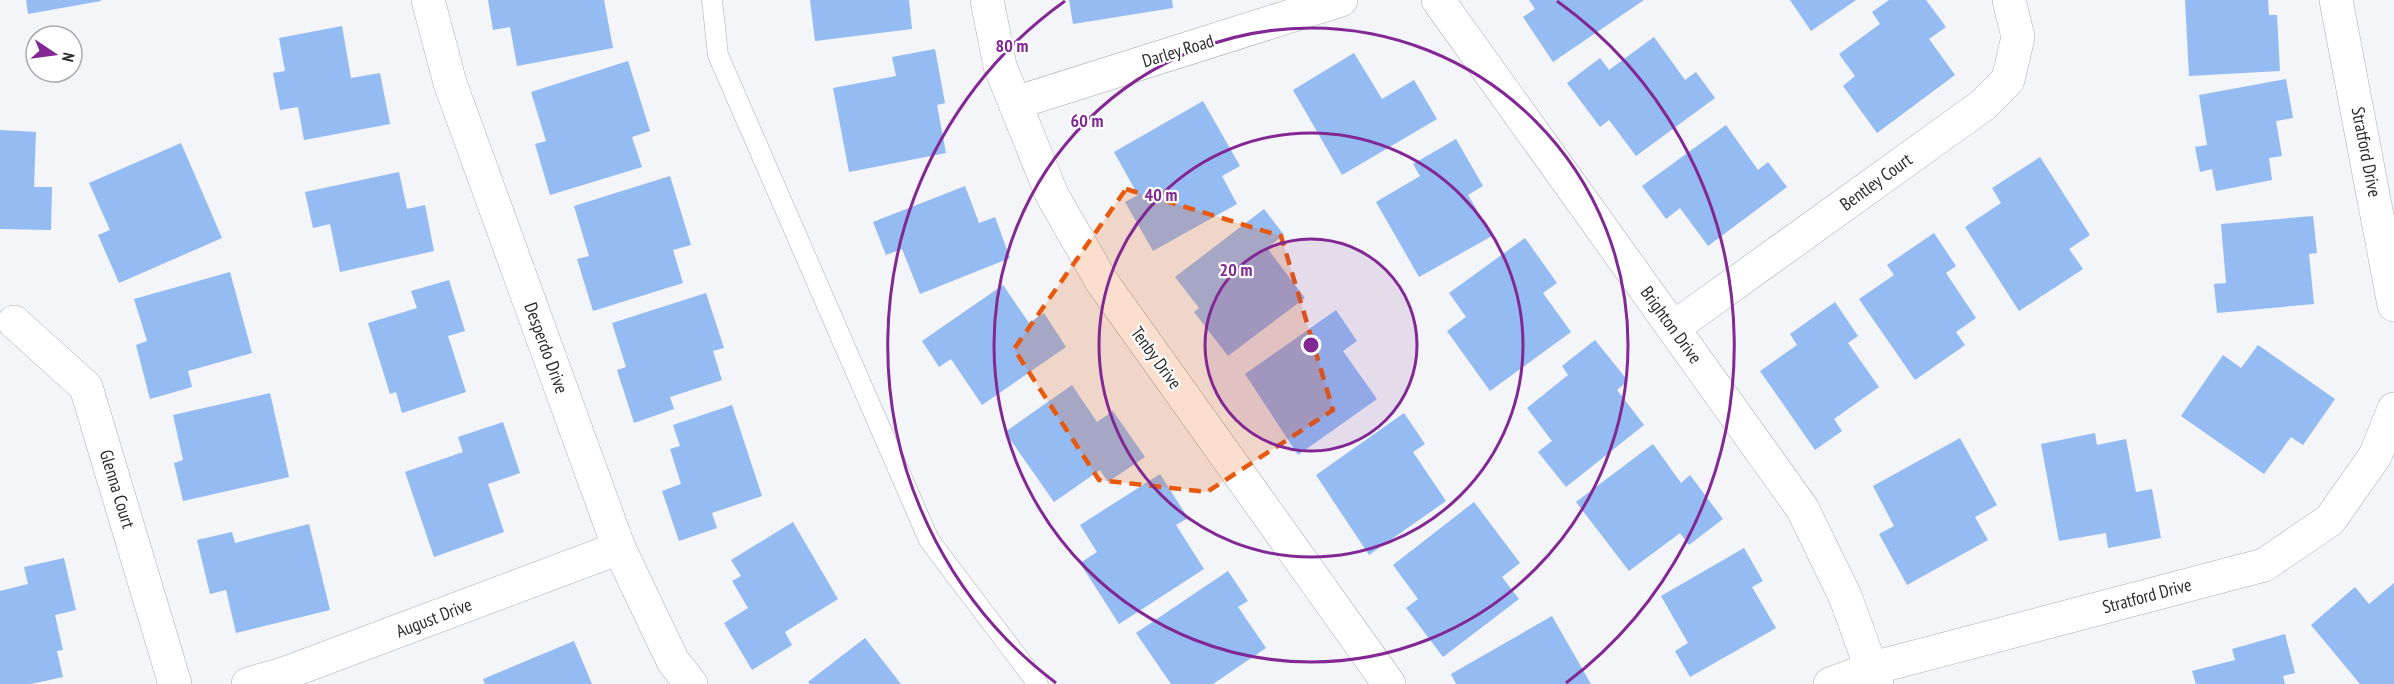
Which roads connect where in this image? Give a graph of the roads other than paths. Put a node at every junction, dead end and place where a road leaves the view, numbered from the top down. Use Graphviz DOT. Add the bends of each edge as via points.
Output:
graph roads {
  1 [pos="428,0"];
  2 [pos="712,0"];
  3 [pos="987,0"];
  4 [pos="1341,0"];
  5 [pos="1438,0"];
  6 [pos="2009,0"];
  7 [pos="2336,0"];
  8 [pos="1014,103"];
  9 [pos="2389,251"];
  10 [pos="2394,305"];
  11 [pos="15,322"];
  12 [pos="1673,328"];
  13 [pos="2394,410"];
  14 [pos="620,548"];
  15 [pos="1875,676"];
  16 [pos="175,684"];
  17 [pos="248,684"];
  18 [pos="691,684"];
  19 [pos="1038,684"];
  20 [pos="1389,684"];
  21 [pos="1830,684"];
  1 -- 14 [label="street, Desperdo Drive" via="450,83"];
  2 -- 19 [label="lane" via="718,55 929,540"];
  3 -- 8 [label="street, Tenby Drive" via="999,66"];
  4 -- 8 [label="street, Darley Road"];
  5 -- 12 [label="street, Brighton Drive"];
  6 -- 12 [label="street, Bentley Court" via="2018,36 2008,81 1983,105"];
  7 -- 9 [label="street, Stratford Drive"];
  8 -- 20 [label="street, Tenby Drive" via="1052,195 1101,282"];
  9 -- 10 [label="street, Stratford Drive"];
  11 -- 16 [label="street, Glenna Court" via="86,387"];
  12 -- 15 [label="street, Brighton Drive" via="1802,508 1845,596"];
  13 -- 15 [label="street, Stratford Drive" via="2375,456 2330,520 2264,565"];
  14 -- 17 [label="street, August Drive"];
  14 -- 18 [label="street, Desperdo Drive" via="673,661"];
  15 -- 21 [label="street, Stratford Drive"];
}
